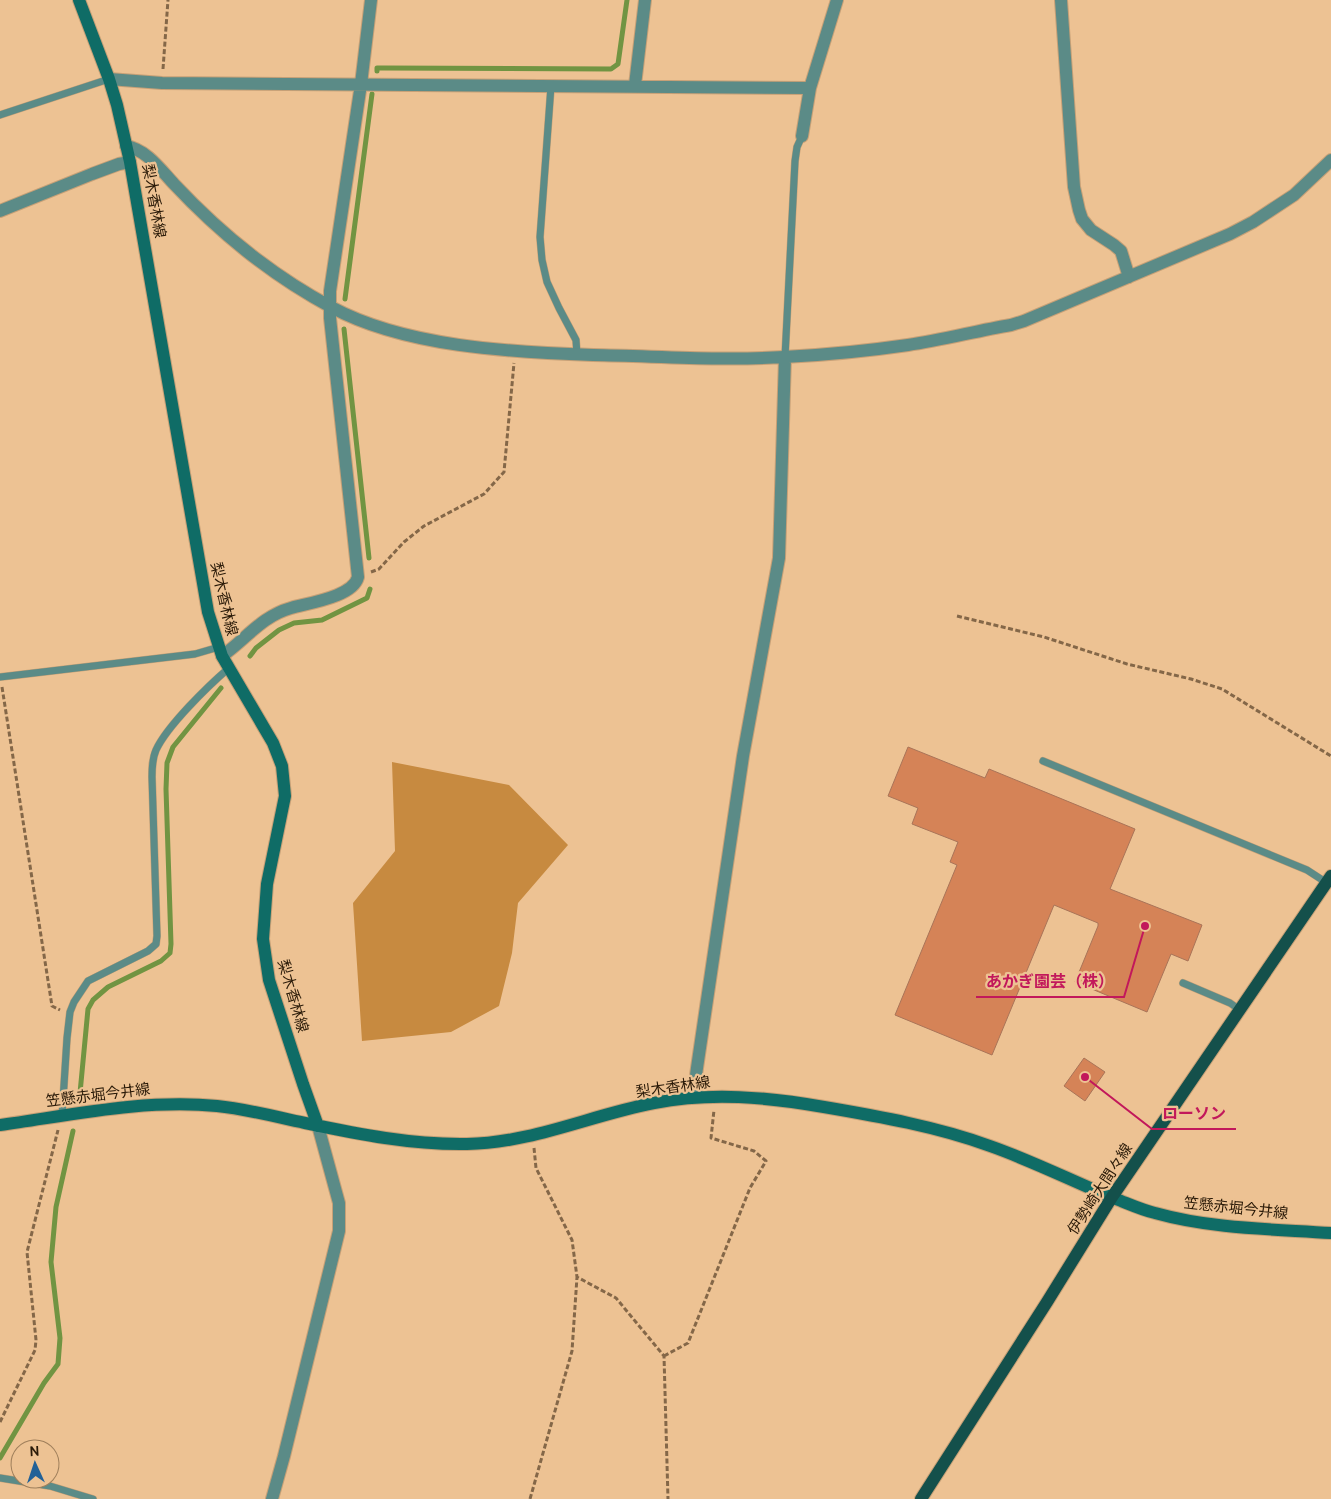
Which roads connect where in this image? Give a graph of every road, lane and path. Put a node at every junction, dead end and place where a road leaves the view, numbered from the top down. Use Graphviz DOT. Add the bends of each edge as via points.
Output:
graph roads {
  1 [pos="79,0"];
  2 [pos="168,0"];
  3 [pos="371,0"];
  4 [pos="645,0"];
  5 [pos="837,0"];
  6 [pos="1061,0"];
  7 [pos="109,79"];
  8 [pos="162,83"];
  9 [pos="361,84"];
  10 [pos="551,86"];
  11 [pos="635,86"];
  12 [pos="810,88"];
  13 [pos="0,115"];
  14 [pos="802,136"];
  15 [pos="126,146"];
  16 [pos="1331,160"];
  17 [pos="130,162"];
  18 [pos="0,211"];
  19 [pos="1130,277"];
  20 [pos="330,307"];
  21 [pos="515,352"];
  22 [pos="577,354"];
  23 [pos="784,357"];
  24 [pos="358,577"];
  25 [pos="958,616"];
  26 [pos="220,652"];
  27 [pos="229,668"];
  28 [pos="0,677"];
  29 [pos="1331,756"];
  30 [pos="1043,761"];
  31 [pos="1329,880"];
  32 [pos="1183,983"];
  33 [pos="1240,1010"];
  34 [pos="70,1012"];
  35 [pos="696,1097"];
  36 [pos="716,1097"];
  37 [pos="62,1116"];
  38 [pos="0,1125"];
  39 [pos="318,1126"];
  40 [pos="533,1135"];
  41 [pos="1112,1197"];
  42 [pos="1331,1233"];
  43 [pos="577,1277"];
  44 [pos="664,1356"];
  45 [pos="0,1422"];
  46 [pos="0,1478"];
  47 [pos="93,1499"];
  48 [pos="272,1499"];
  49 [pos="530,1499"];
  50 [pos="668,1499"];
  51 [pos="921,1499"];
  1 -- 7 [label="main road, 梨木香林線"];
  2 -- 8 [label="path"];
  3 -- 9 [label="street"];
  4 -- 11 [label="street"];
  5 -- 12 [label="street"];
  6 -- 19 [label="street" via="1078,210 1091,230 1121,251"];
  7 -- 8 [label="street"];
  7 -- 13 [label="lane"];
  7 -- 15 [label="main road, 梨木香林線"];
  8 -- 9 [label="street"];
  9 -- 10 [label="street"];
  9 -- 20 [label="street"];
  10 -- 11 [label="street"];
  10 -- 22 [label="lane" via="540,237 542,260 547,282 576,340"];
  11 -- 12 [label="street"];
  12 -- 14 [label="street"];
  14 -- 23 [label="lane" via="795,161"];
  15 -- 17 [label="main road, 梨木香林線"];
  15 -- 20 [label="street" via="146,154 194,206 253,255"];
  16 -- 19 [label="street" via="1294,195 1253,222"];
  17 -- 18 [label="street"];
  17 -- 26 [label="main road, 梨木香林線" via="202,582"];
  19 -- 23 [label="street" via="1011,325 908,345"];
  20 -- 21 [label="street" via="401,333"];
  20 -- 24 [label="street"];
  21 -- 22 [label="street"];
  21 -- 24 [label="path" via="504,472 484,494 424,526 379,569"];
  22 -- 23 [label="street" via="725,359"];
  23 -- 35 [label="street" via="780,558 743,756 695,1083"];
  24 -- 26 [label="street" via="345,591 269,616"];
  25 -- 29 [label="path" via="1044,637 1127,664 1222,689"];
  26 -- 27 [label="main road, 梨木香林線"];
  26 -- 28 [label="lane"];
  27 -- 34 [label="lane" via="179,719 155,752 152,764 156,944 138,957 88,981"];
  27 -- 39 [label="main road, 梨木香林線" via="274,743 282,766 285,796 267,884 263,939 269,980"];
  28 -- 34 [label="path" via="52,1006"];
  30 -- 31 [label="lane"];
  31 -- 33 [label="main road, 伊勢崎大間々線"];
  32 -- 33 [label="lane"];
  33 -- 41 [label="main road, 伊勢崎大間々線"];
  34 -- 37 [label="lane"];
  35 -- 36 [label="main road, 梨木香林線"];
  35 -- 40 [label="main road, 梨木香林線" via="652,1104"];
  36 -- 41 [label="main road, 梨木香林線" via="766,1098 933,1129 989,1145"];
  36 -- 44 [label="path" via="710,1138 754,1151 766,1161 750,1188 688,1343"];
  37 -- 38 [label="main road, 笠懸赤堀今井線"];
  37 -- 39 [label="main road, 笠懸赤堀今井線" via="140,1104 196,1104"];
  37 -- 45 [label="path" via="27,1252 35,1350"];
  39 -- 40 [label="main road, 梨木香林線" via="409,1142 444,1144 493,1143"];
  39 -- 48 [label="street" via="339,1203 340,1231"];
  40 -- 43 [label="path" via="536,1168 572,1240"];
  41 -- 42 [label="main road, 笠懸赤堀今井線" via="1149,1212 1205,1224"];
  41 -- 51 [label="main road, 伊勢崎大間々線"];
  43 -- 44 [label="path" via="616,1298"];
  43 -- 49 [label="path" via="572,1351"];
  44 -- 50 [label="path"];
  46 -- 47 [label="lane" via="60,1488"];
}
